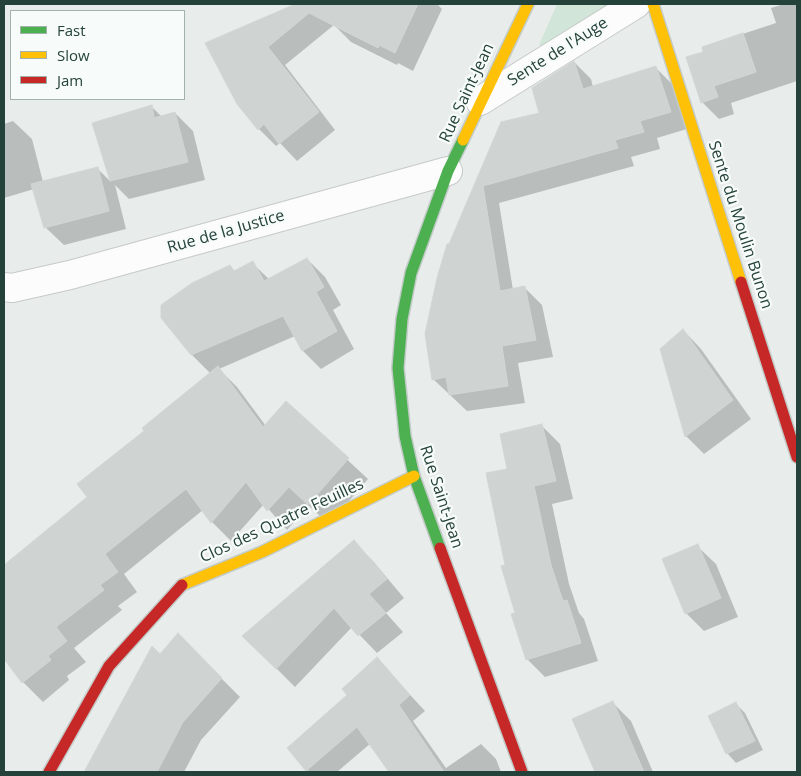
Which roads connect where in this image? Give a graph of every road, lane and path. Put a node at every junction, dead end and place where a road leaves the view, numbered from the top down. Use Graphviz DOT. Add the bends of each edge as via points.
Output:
graph roads {
  1 [pos="528,4"];
  2 [pos="636,4"];
  3 [pos="653,4"];
  4 [pos="480,100"];
  5 [pos="448,171"];
  6 [pos="4,287"];
  7 [pos="797,456"];
  8 [pos="414,476"];
  9 [pos="49,772"];
  10 [pos="522,772"];
  1 -- 4 [label="street, Rue Saint-Jean"];
  2 -- 4 [label="street, Sente de l'Auge"];
  3 -- 7 [label="street, Sente du Moulin Bunon"];
  4 -- 5 [label="street, Rue Saint-Jean"];
  5 -- 6 [label="street, Rue de la Justice" via="70,275"];
  5 -- 8 [label="street, Rue Saint-Jean" via="411,273 402,319 398,368"];
  8 -- 9 [label="street, Clos des Quatre Feuilles" via="262,552 182,584 109,666"];
  8 -- 10 [label="street, Rue Saint-Jean"];
}
